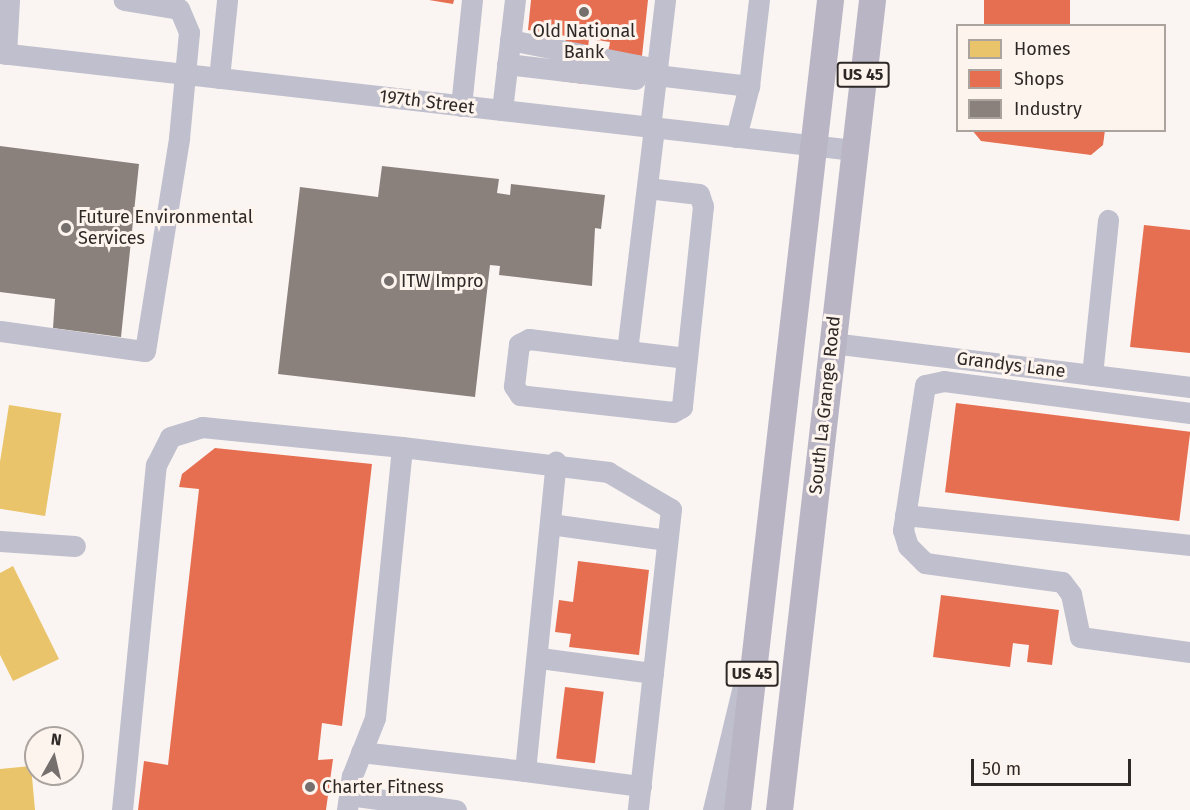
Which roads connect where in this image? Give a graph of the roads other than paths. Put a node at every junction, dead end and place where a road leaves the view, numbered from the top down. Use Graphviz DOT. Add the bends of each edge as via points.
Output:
graph roads {
  1 [pos="9,0"];
  2 [pos="124,0"];
  3 [pos="227,0"];
  4 [pos="472,0"];
  5 [pos="515,0"];
  6 [pos="665,0"];
  7 [pos="759,0"];
  8 [pos="830,0"];
  9 [pos="872,0"];
  10 [pos="510,40"];
  11 [pos="3,53"];
  12 [pos="507,64"];
  13 [pos="184,74"];
  14 [pos="656,75"];
  15 [pos="219,78"];
  16 [pos="749,86"];
  17 [pos="461,106"];
  18 [pos="502,110"];
  19 [pos="652,128"];
  20 [pos="736,137"];
  21 [pos="813,146"];
  22 [pos="854,150"];
  23 [pos="647,188"];
  24 [pos="1108,220"];
  25 [pos="0,331"];
  26 [pos="832,343"];
  27 [pos="627,351"];
  28 [pos="687,358"];
  29 [pos="1092,375"];
  30 [pos="1190,387"];
  31 [pos="1190,413"];
  32 [pos="402,447"];
  33 [pos="556,462"];
  34 [pos="905,516"];
  35 [pos="550,524"];
  36 [pos="668,540"];
  37 [pos="0,541"];
  38 [pos="1190,545"];
  39 [pos="75,546"];
  40 [pos="756,646"];
  41 [pos="1190,652"];
  42 [pos="540,658"];
  43 [pos="653,673"];
  44 [pos="361,752"];
  45 [pos="525,771"];
  46 [pos="641,786"];
  47 [pos="348,802"];
  48 [pos="122,810"];
  49 [pos="456,810"];
  50 [pos="638,810"];
  51 [pos="713,810"];
  52 [pos="737,810"];
  53 [pos="778,810"];
  1 -- 11 [label="street"];
  2 -- 13 [label="street" via="179,9 189,32"];
  3 -- 15 [label="street"];
  4 -- 17 [label="street"];
  5 -- 10 [label="street"];
  6 -- 14 [label="street"];
  7 -- 16 [label="street"];
  8 -- 21 [label="main road, US 45"];
  9 -- 22 [label="main road, South La Grange Road / US 45"];
  10 -- 12 [label="street"];
  10 -- 14 [label="street"];
  11 -- 13 [label="street, 197th Street"];
  12 -- 14 [label="street"];
  12 -- 18 [label="street"];
  13 -- 15 [label="street, 197th Street"];
  13 -- 25 [label="street" via="179,138 145,351"];
  14 -- 16 [label="street"];
  14 -- 19 [label="street"];
  15 -- 17 [label="street, 197th Street"];
  16 -- 20 [label="street"];
  17 -- 18 [label="street, 197th Street"];
  18 -- 19 [label="street, 197th Street"];
  19 -- 20 [label="street, 197th Street"];
  19 -- 23 [label="street"];
  20 -- 21 [label="street, 197th Street"];
  21 -- 22 [label="street, 197th Street"];
  21 -- 40 [label="main road, US 45"];
  22 -- 26 [label="main road, South La Grange Road / US 45"];
  23 -- 27 [label="street"];
  23 -- 28 [label="street" via="699,194 703,206"];
  24 -- 29 [label="street"];
  26 -- 29 [label="street, Grandys Lane"];
  26 -- 53 [label="main road, South La Grange Road / US 45"];
  27 -- 28 [label="street"];
  27 -- 28 [label="street" via="529,339 519,344 514,386 520,395 673,412 682,406"];
  29 -- 30 [label="street, Grandys Lane"];
  31 -- 34 [label="street" via="944,381 925,385"];
  32 -- 33 [label="street"];
  32 -- 44 [label="street" via="375,718"];
  32 -- 48 [label="street" via="202,427 170,437 156,465"];
  33 -- 35 [label="street"];
  33 -- 36 [label="street" via="608,472 671,509"];
  34 -- 38 [label="street"];
  34 -- 41 [label="street" via="908,546 925,564 1062,582 1071,594 1080,637"];
  35 -- 36 [label="street"];
  35 -- 42 [label="street"];
  36 -- 43 [label="street"];
  37 -- 39 [label="street"];
  40 -- 51 [label="street" via="731,717 719,803"];
  40 -- 52 [label="main road, US 45"];
  42 -- 43 [label="street"];
  42 -- 45 [label="street"];
  43 -- 46 [label="street"];
  44 -- 45 [label="street"];
  44 -- 47 [label="street"];
  45 -- 46 [label="street"];
  46 -- 50 [label="street"];
  47 -- 49 [label="street"];
}
